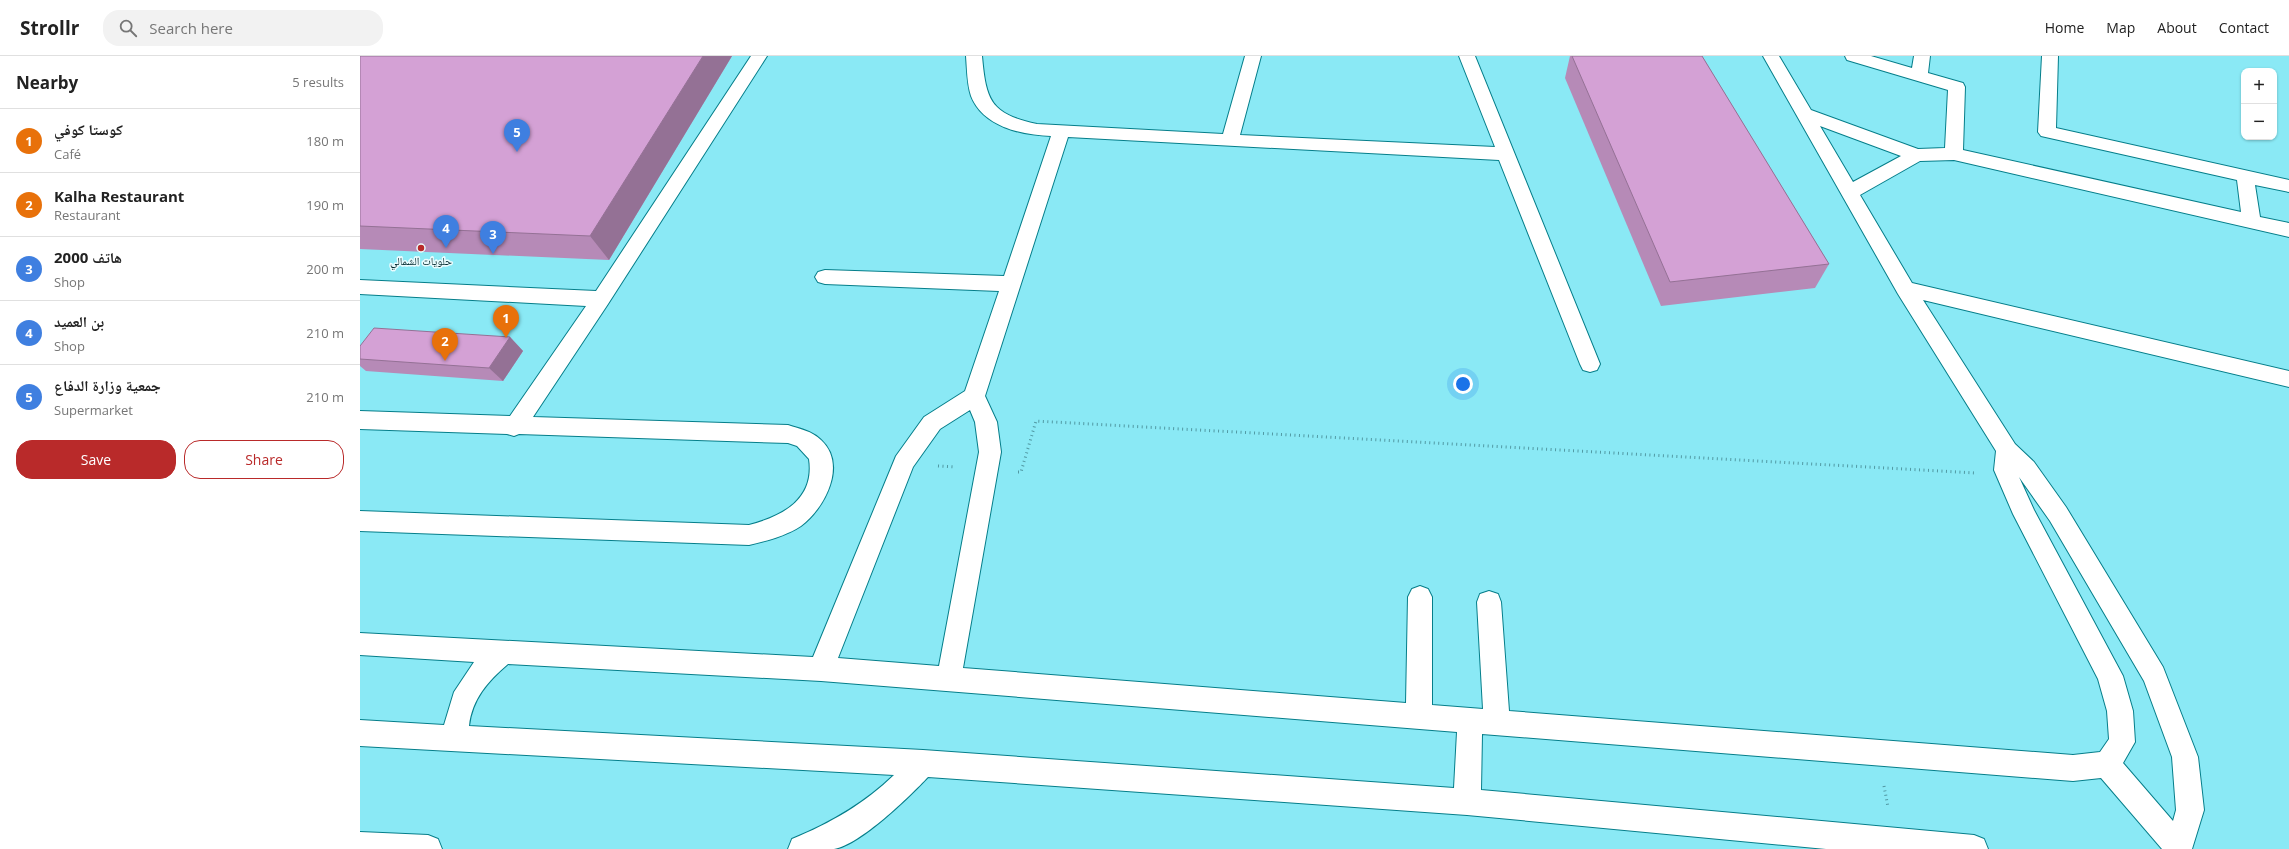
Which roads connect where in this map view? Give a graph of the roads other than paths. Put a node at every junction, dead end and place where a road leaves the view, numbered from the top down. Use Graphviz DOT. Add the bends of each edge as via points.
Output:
graph roads {
  1 [pos="760,56"];
  2 [pos="974,56"];
  3 [pos="1253,56"];
  4 [pos="1467,56"];
  5 [pos="1770,56"];
  6 [pos="1853,56"];
  7 [pos="1922,56"];
  8 [pos="2050,56"];
  9 [pos="1918,75"];
  10 [pos="1804,114"];
  11 [pos="1061,132"];
  12 [pos="1230,140"];
  13 [pos="1507,154"];
  14 [pos="1954,154"];
  15 [pos="1917,155"];
  16 [pos="2245,176"];
  17 [pos="2289,186"];
  18 [pos="1850,192"];
  19 [pos="2252,221"];
  20 [pos="2289,230"];
  21 [pos="825,277"];
  22 [pos="1011,284"];
  23 [pos="360,287"];
  24 [pos="1905,289"];
  25 [pos="601,299"];
  26 [pos="1590,364"];
  27 [pos="2289,379"];
  28 [pos="974,396"];
  29 [pos="360,420"];
  30 [pos="514,427"];
  31 [pos="2007,450"];
  32 [pos="360,521"];
  33 [pos="1420,597"];
  34 [pos="1489,602"];
  35 [pos="360,644"];
  36 [pos="502,653"];
  37 [pos="821,669"];
  38 [pos="949,679"];
  39 [pos="1419,716"];
  40 [pos="1470,720"];
  41 [pos="1497,723"];
  42 [pos="360,733"];
  43 [pos="456,738"];
  44 [pos="923,763"];
  45 [pos="2107,764"];
  46 [pos="1467,802"];
  47 [pos="360,846"];
  48 [pos="2177,848"];
  49 [pos="428,849"];
  50 [pos="802,849"];
  51 [pos="1974,849"];
  1 -- 25 [label="lane"];
  2 -- 11 [label="lane" via="980,98 986,107 1021,127"];
  3 -- 12 [label="lane"];
  4 -- 13 [label="lane"];
  5 -- 10 [label="lane"];
  6 -- 9 [label="lane"];
  7 -- 9 [label="lane"];
  8 -- 16 [label="lane" via="2047,132"];
  9 -- 14 [label="lane" via="1957,87"];
  10 -- 15 [label="lane"];
  10 -- 18 [label="lane"];
  11 -- 12 [label="lane"];
  11 -- 22 [label="lane"];
  12 -- 13 [label="lane"];
  13 -- 26 [label="lane"];
  14 -- 15 [label="lane"];
  14 -- 19 [label="lane"];
  15 -- 18 [label="lane"];
  16 -- 17 [label="lane"];
  16 -- 19 [label="lane"];
  18 -- 24 [label="lane"];
  19 -- 20 [label="lane"];
  21 -- 22 [label="lane"];
  22 -- 28 [label="lane"];
  23 -- 25 [label="lane"];
  24 -- 27 [label="lane"];
  24 -- 31 [label="lane"];
  25 -- 30 [label="lane"];
  28 -- 37 [label="lane" via="932,423 904,463"];
  28 -- 38 [label="lane" via="986,422 990,452"];
  29 -- 30 [label="lane"];
  30 -- 32 [label="lane" via="788,434 806,440 818,451 823,466 820,484 810,502 794,518 772,530 749,535"];
  31 -- 45 [label="lane" via="2005,470 2024,514 2110,676 2120,711 2122,742"];
  31 -- 48 [label="lane" via="2026,469 2058,514 2154,675 2185,757 2190,810"];
  33 -- 39 [label="lane"];
  34 -- 41 [label="lane"];
  35 -- 36 [label="lane"];
  36 -- 37 [label="lane"];
  36 -- 43 [label="lane" via="474,679 465,693 459,708"];
  37 -- 38 [label="lane"];
  38 -- 39 [label="lane"];
  39 -- 40 [label="lane"];
  40 -- 41 [label="lane"];
  40 -- 46 [label="lane"];
  41 -- 45 [label="lane" via="2074,768"];
  42 -- 43 [label="lane"];
  43 -- 44 [label="lane"];
  44 -- 46 [label="lane"];
  44 -- 50 [label="lane" via="896,793 862,820 825,841"];
  45 -- 48 [label="lane"];
  46 -- 51 [label="lane"];
  47 -- 49 [label="lane"];
}
